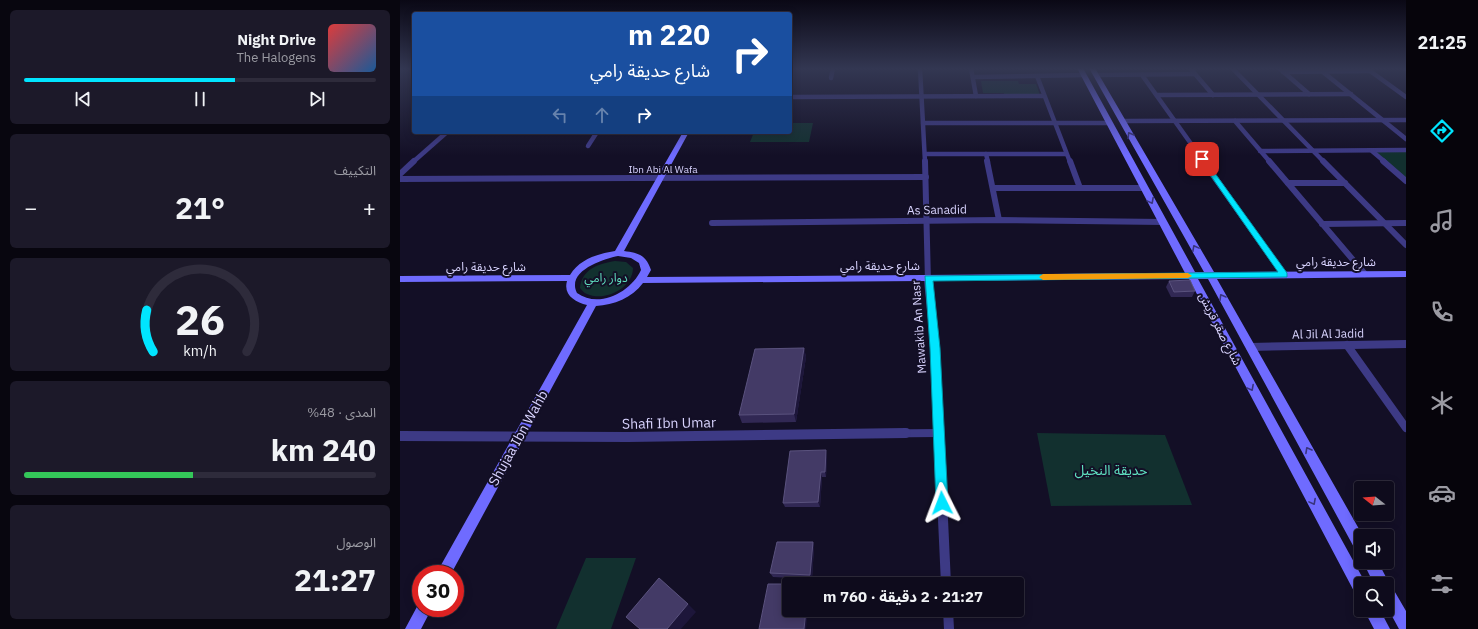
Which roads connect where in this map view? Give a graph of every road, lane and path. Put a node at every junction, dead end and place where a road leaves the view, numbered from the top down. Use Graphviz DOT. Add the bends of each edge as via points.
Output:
graph roads {
  1 [pos="922,97"];
  2 [pos="1044,97"];
  3 [pos="1095,97"];
  4 [pos="1109,97"];
  5 [pos="1159,97"];
  6 [pos="1260,97"];
  7 [pos="1355,97"];
  8 [pos="1284,120"];
  9 [pos="1383,120"];
  10 [pos="1406,120"];
  11 [pos="1122,121"];
  12 [pos="1175,121"];
  13 [pos="1235,121"];
  14 [pos="923,123"];
  15 [pos="1055,123"];
  16 [pos="1109,123"];
  17 [pos="445,134"];
  18 [pos="596,134"];
  19 [pos="685,134"];
  20 [pos="1406,139"];
  21 [pos="588,146"];
  22 [pos="1372,150"];
  23 [pos="1406,150"];
  24 [pos="1260,151"];
  25 [pos="1313,151"];
  26 [pos="925,154"];
  27 [pos="986,154"];
  28 [pos="1066,154"];
  29 [pos="400,174"];
  30 [pos="660,177"];
  31 [pos="926,177"];
  32 [pos="400,179"];
  33 [pos="1406,180"];
  34 [pos="1288,183"];
  35 [pos="1345,183"];
  36 [pos="993,188"];
  37 [pos="1080,188"];
  38 [pos="1144,188"];
  39 [pos="999,220"];
  40 [pos="928,221"];
  41 [pos="1162,222"];
  42 [pos="712,223"];
  43 [pos="1384,223"];
  44 [pos="1406,223"];
  45 [pos="1322,224"];
  46 [pos="1406,245"];
  47 [pos="618,253"];
  48 [pos="1365,274"];
  49 [pos="1406,274"];
  50 [pos="1210,275"];
  51 [pos="1284,275"];
  52 [pos="1192,276"];
  53 [pos="573,278"];
  54 [pos="928,278"];
  55 [pos="400,279"];
  56 [pos="642,280"];
  57 [pos="592,302"];
  58 [pos="1406,344"];
  59 [pos="1347,345"];
  60 [pos="1250,347"];
  61 [pos="1406,428"];
  62 [pos="938,433"];
  63 [pos="400,436"];
  64 [pos="519,436"];
  65 [pos="1354,533"];
  66 [pos="448,565"];
  67 [pos="946,577"];
  68 [pos="1354,577"];
  69 [pos="1394,605"];
  70 [pos="419,617"];
  71 [pos="948,617"];
  72 [pos="1376,617"];
  73 [pos="1406,626"];
  74 [pos="413,629"];
  75 [pos="948,629"];
  76 [pos="1382,629"];
  1 -- 14 [label="street, Mawakib An Nasr"];
  2 -- 15 [label="street"];
  3 -- 16 [label="street, شارع صقر قريش"];
  4 -- 11 [label="street, شارع صقر قريش"];
  5 -- 12 [label="street"];
  6 -- 8 [label="street"];
  7 -- 9 [label="street"];
  8 -- 9 [label="street"];
  8 -- 13 [label="street"];
  8 -- 25 [label="street"];
  9 -- 10 [label="street"];
  9 -- 20 [label="street"];
  11 -- 12 [label="street"];
  50 -- 11 [label="street, شارع صقر قريش, one-way"];
  12 -- 13 [label="street"];
  12 -- 51 [label="street"];
  13 -- 24 [label="street"];
  14 -- 15 [label="street"];
  14 -- 26 [label="street, Mawakib An Nasr"];
  15 -- 16 [label="street"];
  15 -- 28 [label="street"];
  16 -- 38 [label="street, شارع صقر قريش"];
  17 -- 29 [label="street"];
  18 -- 21 [label="street"];
  19 -- 30 [label="street"];
  22 -- 23 [label="street"];
  22 -- 25 [label="street"];
  22 -- 33 [label="street"];
  24 -- 25 [label="street"];
  24 -- 34 [label="street"];
  25 -- 35 [label="street"];
  26 -- 27 [label="street"];
  26 -- 31 [label="street, Mawakib An Nasr"];
  27 -- 28 [label="street"];
  27 -- 36 [label="street"];
  28 -- 37 [label="street"];
  30 -- 31 [label="street, Ibn Abi Al Wafa"];
  30 -- 32 [label="street, Ibn Abi Al Wafa"];
  30 -- 47 [label="street"];
  31 -- 40 [label="street, Mawakib An Nasr"];
  34 -- 35 [label="street"];
  34 -- 45 [label="street"];
  35 -- 43 [label="street"];
  36 -- 37 [label="street"];
  36 -- 39 [label="street"];
  37 -- 38 [label="street"];
  38 -- 41 [label="street, شارع صقر قريش, one-way"];
  39 -- 40 [label="street, As Sanadid"];
  39 -- 41 [label="street, As Sanadid"];
  40 -- 42 [label="street, As Sanadid"];
  40 -- 54 [label="street, Mawakib An Nasr"];
  41 -- 52 [label="street, شارع صقر قريش"];
  43 -- 44 [label="street"];
  43 -- 45 [label="street"];
  43 -- 46 [label="street"];
  45 -- 48 [label="street"];
  47 -- 53 [label="street" via="591,261"];
  47 -- 56 [label="street" via="633,255 643,261 646,270"];
  48 -- 49 [label="street, شارع حديقة رامي"];
  48 -- 51 [label="street, شارع حديقة رامي"];
  50 -- 51 [label="street, شارع حديقة رامي"];
  50 -- 52 [label="street, شارع حديقة رامي"];
  60 -- 50 [label="street, شارع صقر قريش, one-way"];
  52 -- 54 [label="street, شارع حديقة رامي"];
  52 -- 68 [label="street, شارع صقر قريش, one-way"];
  53 -- 55 [label="street, شارع حديقة رامي"];
  53 -- 57 [label="street" via="570,287 573,294 581,300"];
  54 -- 56 [label="street, شارع حديقة رامي"];
  54 -- 62 [label="street, Mawakib An Nasr" via="935,348"];
  56 -- 57 [label="street" via="628,292 611,300"];
  57 -- 64 [label="street, Shujaa Ibn Wahb"];
  58 -- 59 [label="street, Al Jil Al Jadid"];
  59 -- 60 [label="street, Al Jil Al Jadid"];
  59 -- 61 [label="street"];
  65 -- 60 [label="street, شارع صقر قريش, one-way"];
  62 -- 64 [label="street, Shafi Ibn Umar"];
  62 -- 67 [label="street, Mawakib An Nasr"];
  63 -- 64 [label="street, Shafi Ibn Umar"];
  64 -- 66 [label="street, Shujaa Ibn Wahb"];
  69 -- 73 [label="street"];
  70 -- 74 [label="street"];
  71 -- 75 [label="street"];
  72 -- 76 [label="street"];
}
